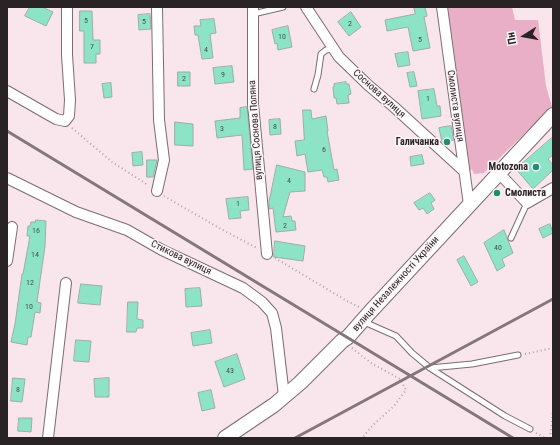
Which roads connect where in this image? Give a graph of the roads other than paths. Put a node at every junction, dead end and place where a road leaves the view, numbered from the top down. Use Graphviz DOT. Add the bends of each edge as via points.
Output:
graph roads {
  1 [pos="67,7"];
  2 [pos="157,7"];
  3 [pos="283,7"];
  4 [pos="306,7"];
  5 [pos="442,7"];
  6 [pos="253,10"];
  7 [pos="333,48"];
  8 [pos="314,89"];
  9 [pos="7,91"];
  10 [pos="553,115"];
  11 [pos="464,170"];
  12 [pos="499,173"];
  13 [pos="7,178"];
  14 [pos="553,188"];
  15 [pos="157,191"];
  16 [pos="527,203"];
  17 [pos="469,205"];
  18 [pos="12,227"];
  19 [pos="511,238"];
  20 [pos="267,254"];
  21 [pos="7,261"];
  22 [pos="66,282"];
  23 [pos="366,316"];
  24 [pos="518,355"];
  25 [pos="430,368"];
  26 [pos="284,396"];
  27 [pos="530,430"];
  28 [pos="48,438"];
  29 [pos="225,438"];
  1 -- 9 [label="street" via="69,116 64,121 56,119"];
  2 -- 15 [label="street" via="159,120 164,160"];
  3 -- 6 [label="lane"];
  4 -- 7 [label="street, Соснова вулиця"];
  5 -- 11 [label="street, Смолиста вулиця"];
  6 -- 20 [label="street, вулиця Соснова Поляна" via="253,104"];
  7 -- 8 [label="lane" via="321,54"];
  7 -- 11 [label="street, Соснова вулиця" via="368,85"];
  10 -- 12 [label="main road, вулиця Незалежності України"];
  11 -- 17 [label="street, Смолиста вулиця"];
  12 -- 16 [label="street"];
  12 -- 17 [label="main road, вулиця Незалежності України"];
  13 -- 26 [label="street, Стикова вулиця" via="76,212 127,230 162,250 243,288 262,302 272,313 276,328"];
  14 -- 16 [label="street"];
  16 -- 19 [label="lane"];
  17 -- 23 [label="main road, вулиця Незалежності України"];
  18 -- 21 [label="street"];
  22 -- 28 [label="street"];
  23 -- 25 [label="lane" via="396,336"];
  23 -- 26 [label="main road, вулиця Незалежності України" via="348,337"];
  24 -- 25 [label="lane" via="472,364"];
  25 -- 27 [label="lane"];
  26 -- 29 [label="main road, вулиця Незалежності України"];
}
